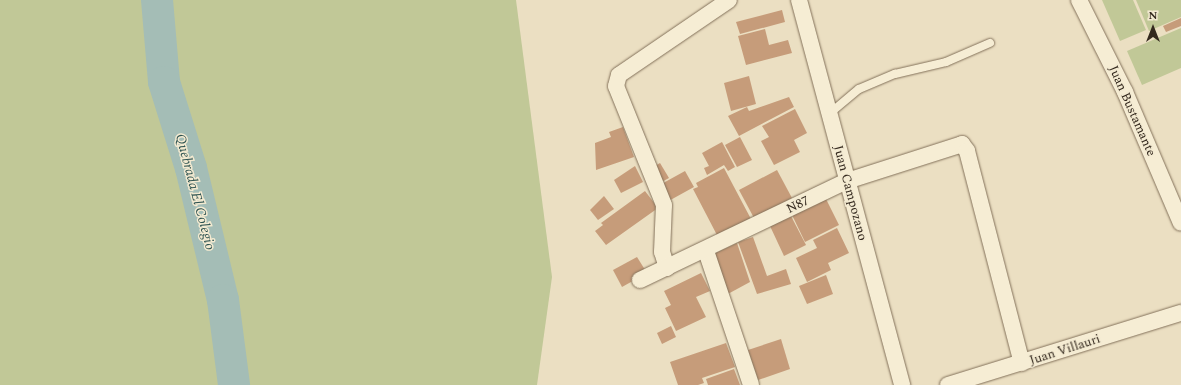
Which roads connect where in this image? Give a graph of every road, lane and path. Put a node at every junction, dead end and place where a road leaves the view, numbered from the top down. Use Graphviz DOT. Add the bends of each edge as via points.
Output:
graph roads {
  1 [pos="729,0"];
  2 [pos="799,0"];
  3 [pos="1079,0"];
  4 [pos="990,43"];
  5 [pos="828,114"];
  6 [pos="847,181"];
  7 [pos="1181,223"];
  8 [pos="706,251"];
  9 [pos="667,268"];
  10 [pos="640,280"];
  11 [pos="1181,313"];
  12 [pos="1022,363"];
  13 [pos="751,385"];
  14 [pos="902,385"];
  15 [pos="948,385"];
  1 -- 9 [label="street" via="619,75 616,86 664,205 662,252"];
  2 -- 5 [label="street, Juan Campozano"];
  3 -- 7 [label="street, Juan Bustamante" via="1125,92"];
  4 -- 5 [label="lane" via="946,62 895,74 859,89"];
  5 -- 6 [label="street, Juan Campozano"];
  6 -- 8 [label="street, N87"];
  6 -- 12 [label="street, N87" via="962,144 967,151"];
  6 -- 14 [label="street, Juan Campozano"];
  8 -- 9 [label="street, N87"];
  8 -- 13 [label="street"];
  9 -- 10 [label="street, N87"];
  11 -- 12 [label="street, Juan Villauri"];
  12 -- 15 [label="street, Juan Villauri"];
}
